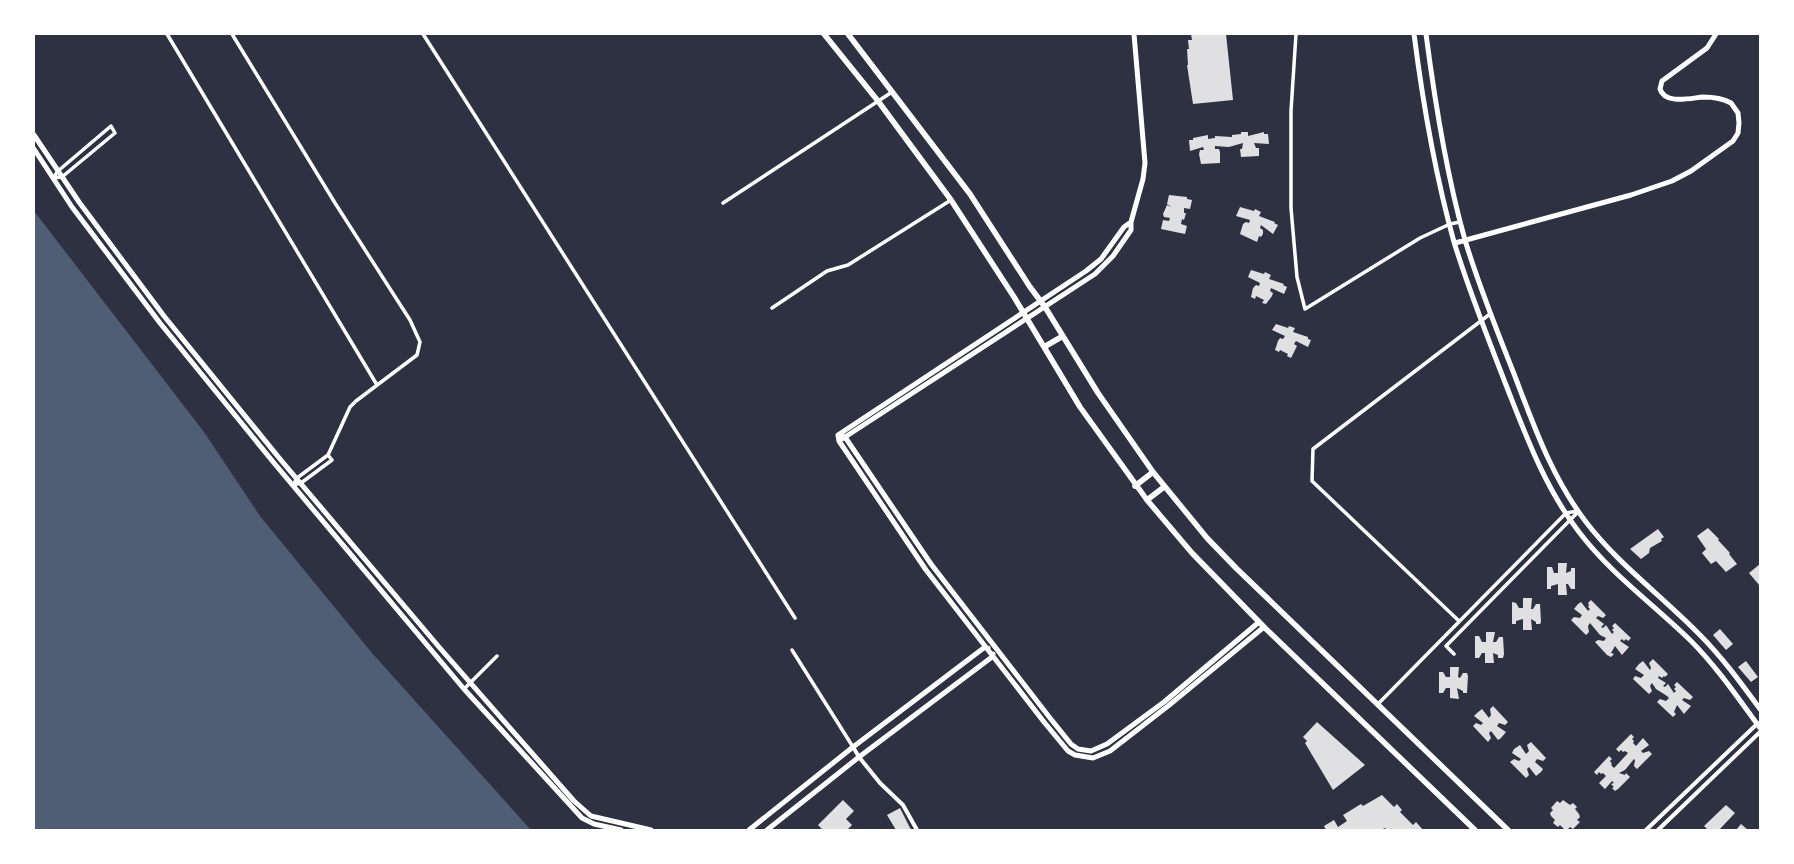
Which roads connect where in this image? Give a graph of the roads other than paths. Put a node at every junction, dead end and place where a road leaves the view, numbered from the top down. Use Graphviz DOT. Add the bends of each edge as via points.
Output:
graph roads {
  1 [pos="167,34"];
  2 [pos="232,34"];
  3 [pos="423,34"];
  4 [pos="824,34"];
  5 [pos="848,34"];
  6 [pos="1134,34"];
  7 [pos="1296,34"];
  8 [pos="1414,34"];
  9 [pos="1426,34"];
  10 [pos="1716,34"];
  11 [pos="892,92"];
  12 [pos="878,101"];
  13 [pos="34,135"];
  14 [pos="34,149"];
  15 [pos="58,170"];
  16 [pos="62,177"];
  17 [pos="53,178"];
  18 [pos="951,200"];
  19 [pos="723,203"];
  20 [pos="1131,222"];
  21 [pos="1460,222"];
  22 [pos="1450,224"];
  23 [pos="1465,240"];
  24 [pos="1455,243"];
  25 [pos="1041,301"];
  26 [pos="1045,307"];
  27 [pos="772,308"];
  28 [pos="1023,312"];
  29 [pos="1490,314"];
  30 [pos="1027,318"];
  31 [pos="1481,321"];
  32 [pos="1063,336"];
  33 [pos="1044,347"];
  34 [pos="377,385"];
  35 [pos="838,435"];
  36 [pos="845,437"];
  37 [pos="839,441"];
  38 [pos="328,455"];
  39 [pos="1153,472"];
  40 [pos="297,478"];
  41 [pos="301,484"];
  42 [pos="293,485"];
  43 [pos="1135,486"];
  44 [pos="1164,486"];
  45 [pos="1147,500"];
  46 [pos="1578,511"];
  47 [pos="1566,513"];
  48 [pos="1570,520"];
  49 [pos="795,618"];
  50 [pos="1459,621"];
  51 [pos="1259,622"];
  52 [pos="1264,627"];
  53 [pos="985,648"];
  54 [pos="995,648"];
  55 [pos="792,650"];
  56 [pos="1454,654"];
  57 [pos="497,656"];
  58 [pos="992,657"];
  59 [pos="470,683"];
  60 [pos="464,689"];
  61 [pos="1378,704"];
  62 [pos="1760,709"];
  63 [pos="1759,725"];
  64 [pos="1760,732"];
  65 [pos="853,747"];
  66 [pos="858,758"];
  67 [pos="621,830"];
  68 [pos="651,830"];
  69 [pos="748,830"];
  70 [pos="767,830"];
  71 [pos="917,830"];
  72 [pos="1475,830"];
  73 [pos="1508,830"];
  74 [pos="1646,830"];
  75 [pos="1658,830"];
  1 -- 34 [label="street"];
  2 -- 34 [label="street" via="417,334 420,342 417,355"];
  3 -- 49 [label="street"];
  4 -- 12 [label="main road"];
  5 -- 11 [label="main road"];
  6 -- 20 [label="main road" via="1145,163 1140,194"];
  7 -- 22 [label="street" via="1291,111 1291,208 1297,277 1305,309 1420,238"];
  8 -- 22 [label="main road" via="1429,133"];
  9 -- 21 [label="main road" via="1440,131"];
  10 -- 23 [label="main road" via="1707,48 1662,81 1660,89 1663,95 1670,98 1711,97 1731,103 1738,113 1739,123 1738,133 1733,141 1691,171 1656,188"];
  11 -- 12 [label="street"];
  11 -- 25 [label="main road" via="970,194"];
  12 -- 18 [label="main road"];
  12 -- 19 [label="street"];
  13 -- 15 [label="main road"];
  14 -- 17 [label="main road"];
  15 -- 16 [label="main road"];
  15 -- 16 [label="street" via="111,126 115,133"];
  15 -- 17 [label="street"];
  16 -- 17 [label="street"];
  16 -- 40 [label="main road" via="164,316"];
  17 -- 42 [label="main road" via="160,323"];
  18 -- 27 [label="street" via="848,265 827,272"];
  18 -- 28 [label="main road"];
  20 -- 25 [label="main road" via="1124,227 1101,259"];
  20 -- 26 [label="main road" via="1130,230 1106,265"];
  21 -- 22 [label="street"];
  21 -- 23 [label="main road"];
  22 -- 24 [label="main road"];
  23 -- 24 [label="main road"];
  23 -- 29 [label="main road"];
  24 -- 31 [label="main road"];
  25 -- 26 [label="main road"];
  25 -- 28 [label="main road"];
  26 -- 30 [label="main road"];
  26 -- 32 [label="main road"];
  28 -- 30 [label="main road"];
  28 -- 35 [label="main road"];
  29 -- 31 [label="street"];
  29 -- 46 [label="main road" via="1541,445 1564,491"];
  30 -- 33 [label="main road"];
  30 -- 36 [label="main road"];
  31 -- 47 [label="main road" via="1532,452"];
  31 -- 50 [label="street" via="1313,448 1312,481"];
  32 -- 33 [label="main road"];
  32 -- 39 [label="main road" via="1101,399"];
  33 -- 43 [label="main road" via="1099,436"];
  34 -- 38 [label="street" via="350,407"];
  35 -- 36 [label="main road"];
  35 -- 37 [label="main road"];
  36 -- 37 [label="main road"];
  36 -- 54 [label="main road" via="910,536"];
  37 -- 53 [label="main road" via="914,552"];
  38 -- 40 [label="street"];
  38 -- 41 [label="street" via="332,460"];
  39 -- 43 [label="main road"];
  39 -- 44 [label="main road"];
  40 -- 41 [label="main road"];
  40 -- 42 [label="street"];
  41 -- 42 [label="street"];
  41 -- 59 [label="main road"];
  42 -- 60 [label="main road"];
  43 -- 45 [label="main road"];
  44 -- 45 [label="main road"];
  44 -- 61 [label="main road" via="1207,538"];
  45 -- 51 [label="main road" via="1192,553"];
  46 -- 47 [label="street"];
  46 -- 48 [label="street"];
  46 -- 62 [label="main road" via="1611,550 1700,634 1731,669"];
  47 -- 48 [label="main road"];
  47 -- 50 [label="street"];
  48 -- 56 [label="street" via="1446,646"];
  48 -- 63 [label="main road" via="1603,559 1692,642"];
  50 -- 61 [label="street"];
  51 -- 52 [label="main road"];
  51 -- 54 [label="main road" via="1164,702 1107,744 1091,751 1078,749 1071,744"];
  52 -- 58 [label="main road" via="1110,751 1094,758 1080,757 1068,751"];
  52 -- 72 [label="main road"];
  53 -- 54 [label="main road"];
  53 -- 58 [label="main road"];
  53 -- 65 [label="main road"];
  54 -- 58 [label="main road"];
  55 -- 65 [label="street"];
  57 -- 59 [label="street"];
  58 -- 66 [label="main road"];
  59 -- 60 [label="street"];
  59 -- 68 [label="main road" via="588,815"];
  60 -- 67 [label="main road" via="582,818 594,824"];
  61 -- 73 [label="main road"];
  63 -- 74 [label="street"];
  64 -- 75 [label="street"];
  65 -- 66 [label="street"];
  65 -- 69 [label="main road"];
  66 -- 70 [label="main road"];
  66 -- 71 [label="street" via="903,805"];
}
